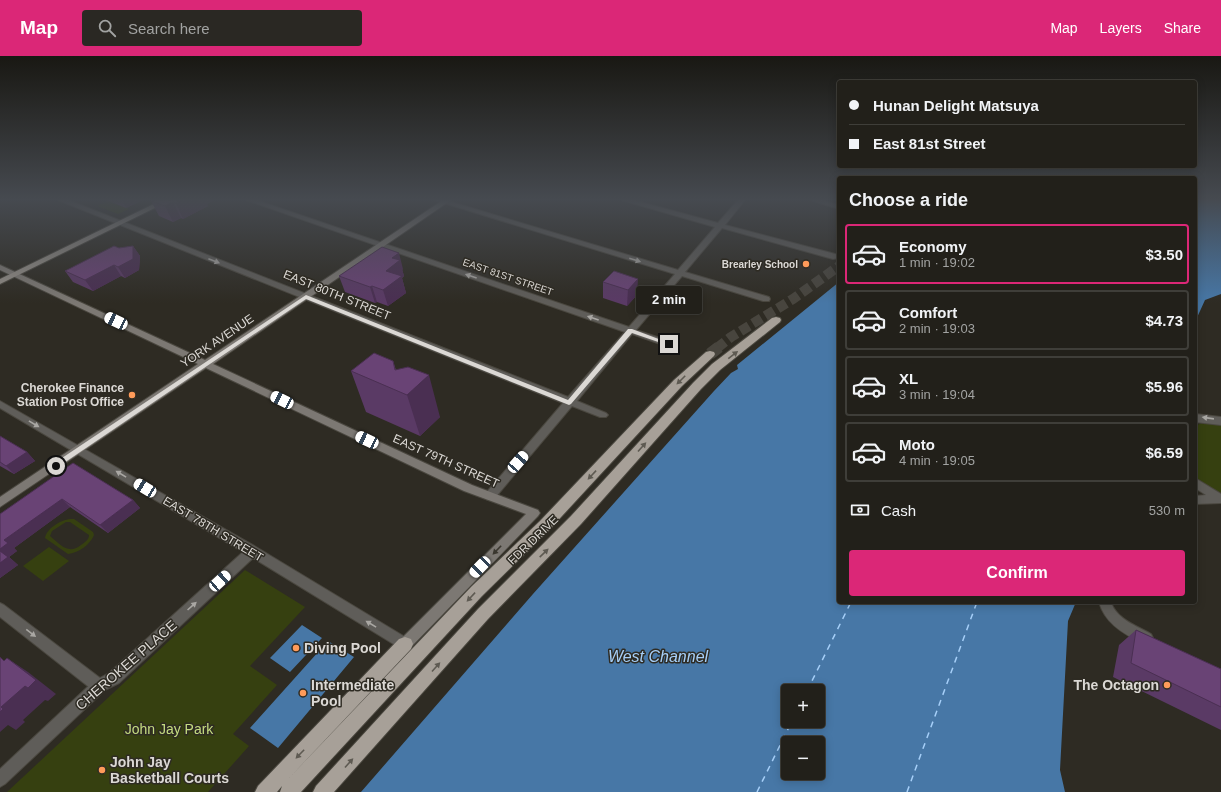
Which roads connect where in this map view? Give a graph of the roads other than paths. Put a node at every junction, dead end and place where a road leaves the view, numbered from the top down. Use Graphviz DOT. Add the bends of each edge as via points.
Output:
graph roads {
  1 [pos="97,234"];
  2 [pos="149,234"];
  3 [pos="348,234"];
  4 [pos="399,234"];
  5 [pos="551,234"];
  6 [pos="713,234"];
  7 [pos="751,234"];
  8 [pos="382,246"];
  9 [pos="836,257"];
  10 [pos="0,267"];
  11 [pos="16,274"];
  12 [pos="679,274"];
  13 [pos="0,282"];
  14 [pos="306,297"];
  15 [pos="766,299"];
  16 [pos="776,320"];
  17 [pos="630,331"];
  18 [pos="669,344"];
  19 [pos="710,354"];
  20 [pos="206,364"];
  21 [pos="569,403"];
  22 [pos="0,404"];
  23 [pos="603,416"];
  24 [pos="1197,418"];
  25 [pos="1221,421"];
  26 [pos="79,450"];
  27 [pos="1197,483"];
  28 [pos="490,496"];
  29 [pos="1220,499"];
  30 [pos="1197,500"];
  31 [pos="0,503"];
  32 [pos="534,513"];
  33 [pos="252,551"];
  34 [pos="1106,606"];
  35 [pos="0,609"];
  36 [pos="1155,643"];
  37 [pos="405,644"];
  38 [pos="99,686"];
  39 [pos="0,779"];
  40 [pos="264,792"];
  41 [pos="289,792"];
  42 [pos="322,792"];
  1 -- 11 [label="main road"];
  2 -- 14 [label="street, EAST 80TH STREET, one-way"];
  3 -- 8 [label="street, EAST 81ST STREET"];
  4 -- 8 [label="main road, YORK AVENUE"];
  5 -- 12 [label="street, one-way"];
  6 -- 12 [label="street"];
  7 -- 9 [label="street"];
  8 -- 14 [label="main road, YORK AVENUE"];
  17 -- 8 [label="street, EAST 81ST STREET, one-way"];
  10 -- 11 [label="main road, EAST 79TH STREET"];
  11 -- 13 [label="main road"];
  11 -- 20 [label="main road, EAST 79TH STREET"];
  12 -- 15 [label="street"];
  12 -- 17 [label="street"];
  14 -- 20 [label="main road, YORK AVENUE"];
  14 -- 21 [label="street, EAST 80TH STREET"];
  42 -- 16 [label="highway, FDR DRIVE, one-way" via="483,614 576,520 697,386 716,367"];
  17 -- 18 [label="street, EAST 81ST STREET"];
  17 -- 21 [label="street"];
  19 -- 41 [label="highway, FDR DRIVE, one-way" via="678,383 546,525 477,591"];
  20 -- 26 [label="main road, YORK AVENUE"];
  20 -- 28 [label="main road, EAST 79TH STREET" via="468,488"];
  21 -- 23 [label="street, EAST 80TH STREET"];
  21 -- 28 [label="street"];
  22 -- 26 [label="street, EAST 78TH STREET, one-way"];
  25 -- 24 [label="street, one-way"];
  26 -- 31 [label="main road, YORK AVENUE"];
  33 -- 26 [label="street, EAST 78TH STREET, one-way"];
  27 -- 29 [label="street"];
  28 -- 32 [label="main road, EAST 79TH STREET"];
  29 -- 30 [label="street"];
  32 -- 37 [label="main road, FDR DRIVE, one-way"];
  37 -- 33 [label="street, EAST 78TH STREET, one-way"];
  38 -- 33 [label="street, CHEROKEE PLACE, one-way" via="114,678"];
  34 -- 36 [label="street" via="1117,620"];
  35 -- 38 [label="street, one-way"];
  37 -- 40 [label="highway, one-way"];
  38 -- 39 [label="street, CHEROKEE PLACE"];
}
